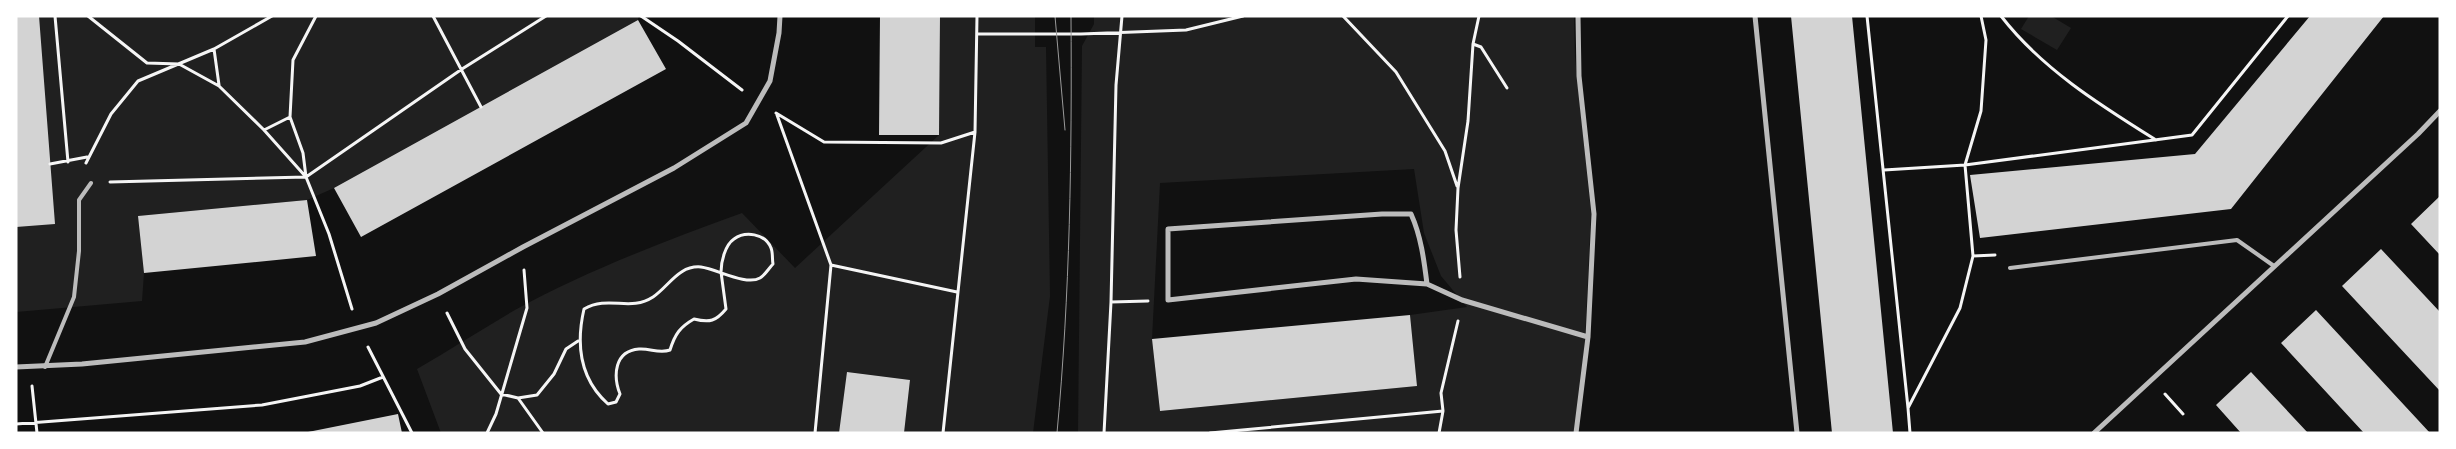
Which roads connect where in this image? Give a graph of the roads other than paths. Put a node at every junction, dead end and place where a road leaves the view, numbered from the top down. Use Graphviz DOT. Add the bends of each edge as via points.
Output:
graph roads {
  1 [pos="780,16"];
  2 [pos="1578,16"];
  3 [pos="1755,16"];
  4 [pos="2440,111"];
  5 [pos="91,183"];
  6 [pos="2274,266"];
  7 [pos="2010,268"];
  8 [pos="1427,284"];
  9 [pos="1588,337"];
  10 [pos="16,367"];
  11 [pos="44,367"];
  12 [pos="1576,433"];
  13 [pos="1797,433"];
  14 [pos="2094,433"];
  1 -- 11 [label="street" via="770,81 746,123 674,168 438,294 376,323 305,342"];
  2 -- 9 [label="street" via="1580,76 1594,214"];
  3 -- 13 [label="street"];
  4 -- 6 [label="street"];
  5 -- 11 [label="lane" via="78,200 79,251 74,297"];
  6 -- 7 [label="lane" via="2237,240"];
  6 -- 14 [label="street"];
  8 -- 8 [label="street" via="1356,279 1168,300 1168,229 1411,214 1422,250"];
  8 -- 9 [label="street" via="1462,300"];
  9 -- 12 [label="street"];
  10 -- 11 [label="street"];
}
